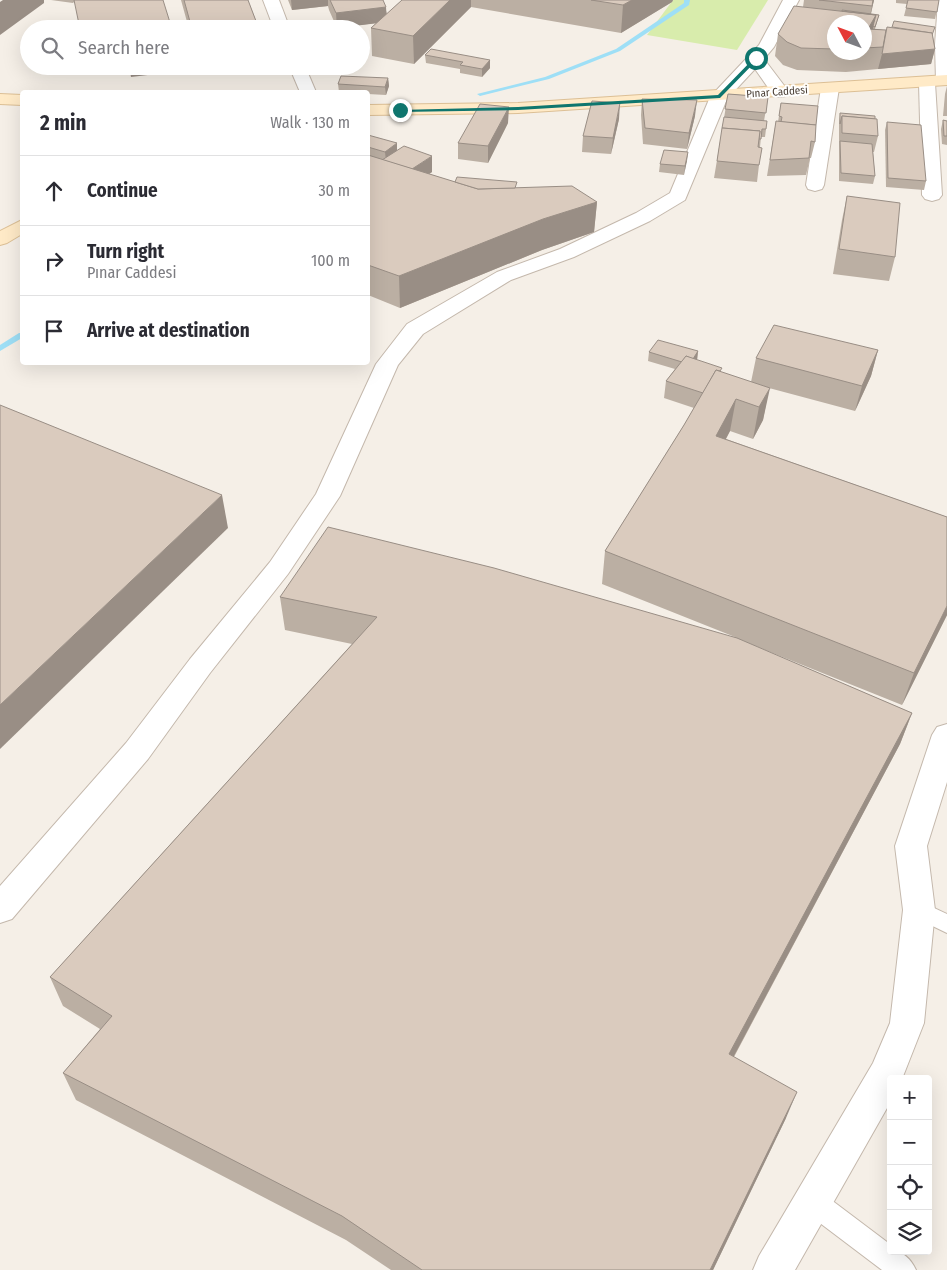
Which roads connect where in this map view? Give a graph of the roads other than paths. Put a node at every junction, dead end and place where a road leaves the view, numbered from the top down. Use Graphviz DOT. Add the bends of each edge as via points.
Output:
graph roads {
  1 [pos="271,0"];
  2 [pos="791,0"];
  3 [pos="946,0"];
  4 [pos="279,20"];
  5 [pos="756,58"];
  6 [pos="301,75"];
  7 [pos="939,81"];
  8 [pos="830,88"];
  9 [pos="307,90"];
  10 [pos="780,92"];
  11 [pos="720,97"];
  12 [pos="0,99"];
  13 [pos="20,100"];
  14 [pos="370,110"];
  15 [pos="815,185"];
  16 [pos="932,195"];
  17 [pos="20,227"];
  18 [pos="0,239"];
  19 [pos="947,735"];
  20 [pos="0,909"];
  21 [pos="933,917"];
  22 [pos="813,1202"];
  23 [pos="773,1270"];
  24 [pos="903,1270"];
  1 -- 4 [label="street"];
  2 -- 5 [label="street"];
  3 -- 7 [label="street"];
  5 -- 10 [label="street"];
  5 -- 11 [label="street"];
  6 -- 9 [label="street"];
  7 -- 8 [label="main road, Pınar Caddesi"];
  7 -- 16 [label="street"];
  8 -- 10 [label="main road, Pınar Caddesi"];
  8 -- 15 [label="street"];
  10 -- 11 [label="main road, Pınar Caddesi"];
  11 -- 14 [label="main road, Pınar Caddesi" via="518,108"];
  11 -- 20 [label="street" via="678,196 567,253 504,276 415,328 387,364 328,496 279,568 137,751"];
  12 -- 13 [label="main road"];
  17 -- 18 [label="main road"];
  19 -- 21 [label="street" via="911,846"];
  21 -- 22 [label="street" via="906,1023 887,1073"];
  22 -- 23 [label="street"];
  22 -- 24 [label="lane"];
}
